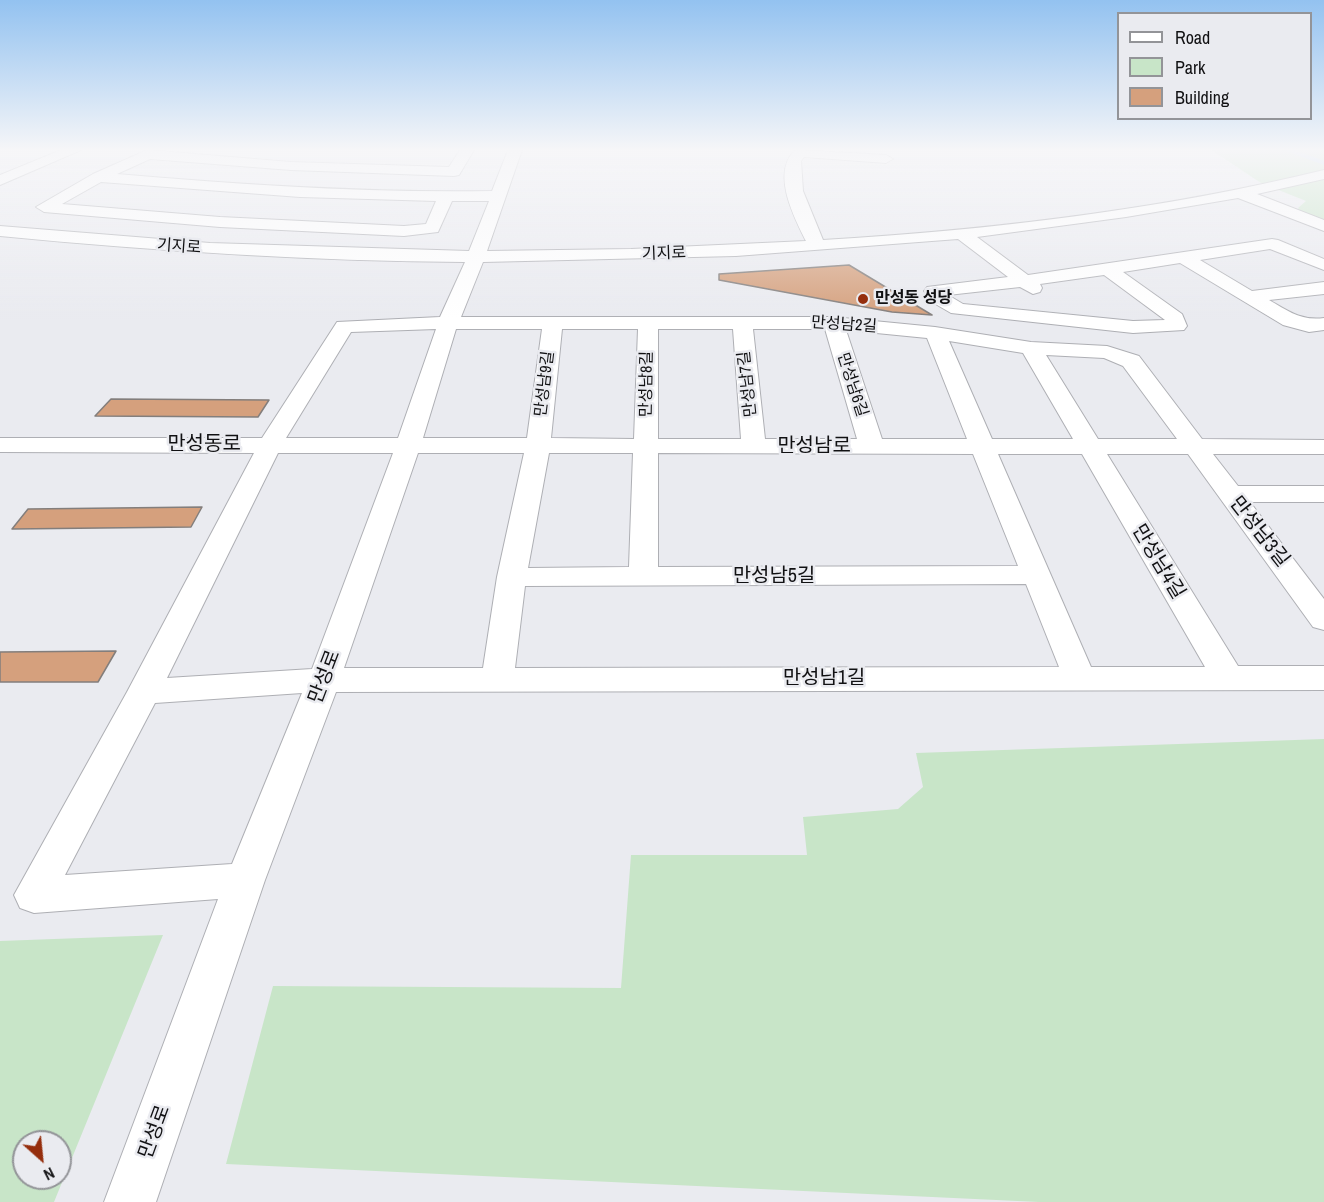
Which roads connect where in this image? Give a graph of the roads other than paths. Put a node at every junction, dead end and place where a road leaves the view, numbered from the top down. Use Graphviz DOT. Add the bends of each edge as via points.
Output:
graph roads {
  1 [pos="46,206"];
  2 [pos="442,206"];
  3 [pos="494,206"];
  4 [pos="800,206"];
  5 [pos="1204,206"];
  6 [pos="1274,206"];
  7 [pos="220,222"];
  8 [pos="1324,226"];
  9 [pos="0,231"];
  10 [pos="968,238"];
  11 [pos="0,242"];
  12 [pos="818,246"];
  13 [pos="188,248"];
  14 [pos="1182,257"];
  15 [pos="474,262"];
  16 [pos="1324,265"];
  17 [pos="1109,270"];
  18 [pos="1026,282"];
  19 [pos="1324,288"];
  20 [pos="1247,297"];
  21 [pos="1068,320"];
  22 [pos="742,321"];
  23 [pos="553,322"];
  24 [pos="648,322"];
  25 [pos="448,323"];
  26 [pos="833,323"];
  27 [pos="1324,324"];
  28 [pos="935,333"];
  29 [pos="1030,348"];
  30 [pos="270,445"];
  31 [pos="1087,445"];
  32 [pos="408,446"];
  33 [pos="538,446"];
  34 [pos="646,446"];
  35 [pos="1192,446"];
  36 [pos="754,447"];
  37 [pos="872,447"];
  38 [pos="981,447"];
  39 [pos="1324,447"];
  40 [pos="3,448"];
  41 [pos="1230,494"];
  42 [pos="1324,494"];
  43 [pos="1036,575"];
  44 [pos="512,577"];
  45 [pos="643,578"];
  46 [pos="1295,579"];
  47 [pos="1324,579"];
  48 [pos="1324,620"];
  49 [pos="1080,678"];
  50 [pos="1324,678"];
  51 [pos="1228,679"];
  52 [pos="324,680"];
  53 [pos="497,680"];
  54 [pos="144,692"];
  55 [pos="246,880"];
  56 [pos="130,1202"];
  1 -- 7 [label="street"];
  2 -- 7 [label="street" via="432,228 404,231"];
  3 -- 15 [label="street, 만성로"];
  4 -- 12 [label="street" via="804,223"];
  5 -- 10 [label="street, 기지로" via="1156,217"];
  6 -- 8 [label="street"];
  7 -- 13 [label="street"];
  9 -- 13 [label="street, 기지로"];
  10 -- 12 [label="street, 기지로"];
  10 -- 15 [label="street, 기지로" via="814,257"];
  10 -- 18 [label="street"];
  11 -- 15 [label="street, 기지로" via="140,256"];
  12 -- 15 [label="street, 기지로"];
  13 -- 15 [label="street, 기지로"];
  14 -- 16 [label="street" via="1272,244"];
  14 -- 17 [label="street"];
  14 -- 20 [label="street"];
  15 -- 25 [label="street, 만성로"];
  17 -- 18 [label="street"];
  17 -- 21 [label="street" via="1175,318 1177,326 1133,327"];
  18 -- 21 [label="street"];
  18 -- 21 [label="street" via="934,291 958,309"];
  19 -- 20 [label="street"];
  20 -- 27 [label="street" via="1290,321 1309,326"];
  22 -- 24 [label="street, 만성남2길"];
  22 -- 26 [label="street, 만성남2길"];
  22 -- 36 [label="street, 만성남7길"];
  23 -- 24 [label="street, 만성남2길"];
  23 -- 25 [label="street, 만성남2길"];
  23 -- 33 [label="street, 만성남9길"];
  24 -- 34 [label="street, 만성남8길"];
  25 -- 30 [label="street, 만성남2길" via="344,326"];
  25 -- 32 [label="street, 만성로"];
  26 -- 28 [label="street, 만성남2길"];
  26 -- 37 [label="street, 만성남6길"];
  28 -- 29 [label="street, 만성남2길"];
  28 -- 38 [label="street"];
  29 -- 31 [label="street"];
  29 -- 35 [label="street, 만성남2길" via="1107,352 1131,361"];
  30 -- 32 [label="street, 만성동로"];
  30 -- 40 [label="street, 만성동로"];
  30 -- 54 [label="street"];
  31 -- 35 [label="street, 만성남로"];
  31 -- 38 [label="street, 만성남로"];
  31 -- 51 [label="street, 만성남4길"];
  32 -- 33 [label="street, 만성남로"];
  32 -- 52 [label="street, 만성로"];
  33 -- 34 [label="street, 만성남로"];
  33 -- 44 [label="street"];
  34 -- 36 [label="street, 만성남로"];
  34 -- 45 [label="street"];
  35 -- 39 [label="street, 만성남로"];
  35 -- 41 [label="street, 만성남3길"];
  36 -- 37 [label="street, 만성남로"];
  37 -- 38 [label="street, 만성남로"];
  38 -- 43 [label="street"];
  41 -- 42 [label="street"];
  41 -- 46 [label="street, 만성남3길"];
  43 -- 45 [label="street, 만성남5길"];
  43 -- 49 [label="street"];
  44 -- 45 [label="street, 만성남5길"];
  44 -- 53 [label="street"];
  46 -- 47 [label="street"];
  46 -- 48 [label="street, 만성남3길"];
  49 -- 51 [label="street, 만성남1길"];
  49 -- 53 [label="street, 만성남1길"];
  50 -- 51 [label="street, 만성남1길"];
  52 -- 53 [label="street, 만성남1길"];
  52 -- 54 [label="street, 만성남1길"];
  52 -- 55 [label="street, 만성로"];
  54 -- 55 [label="street" via="34,895"];
  55 -- 56 [label="street, 만성로"];
}
